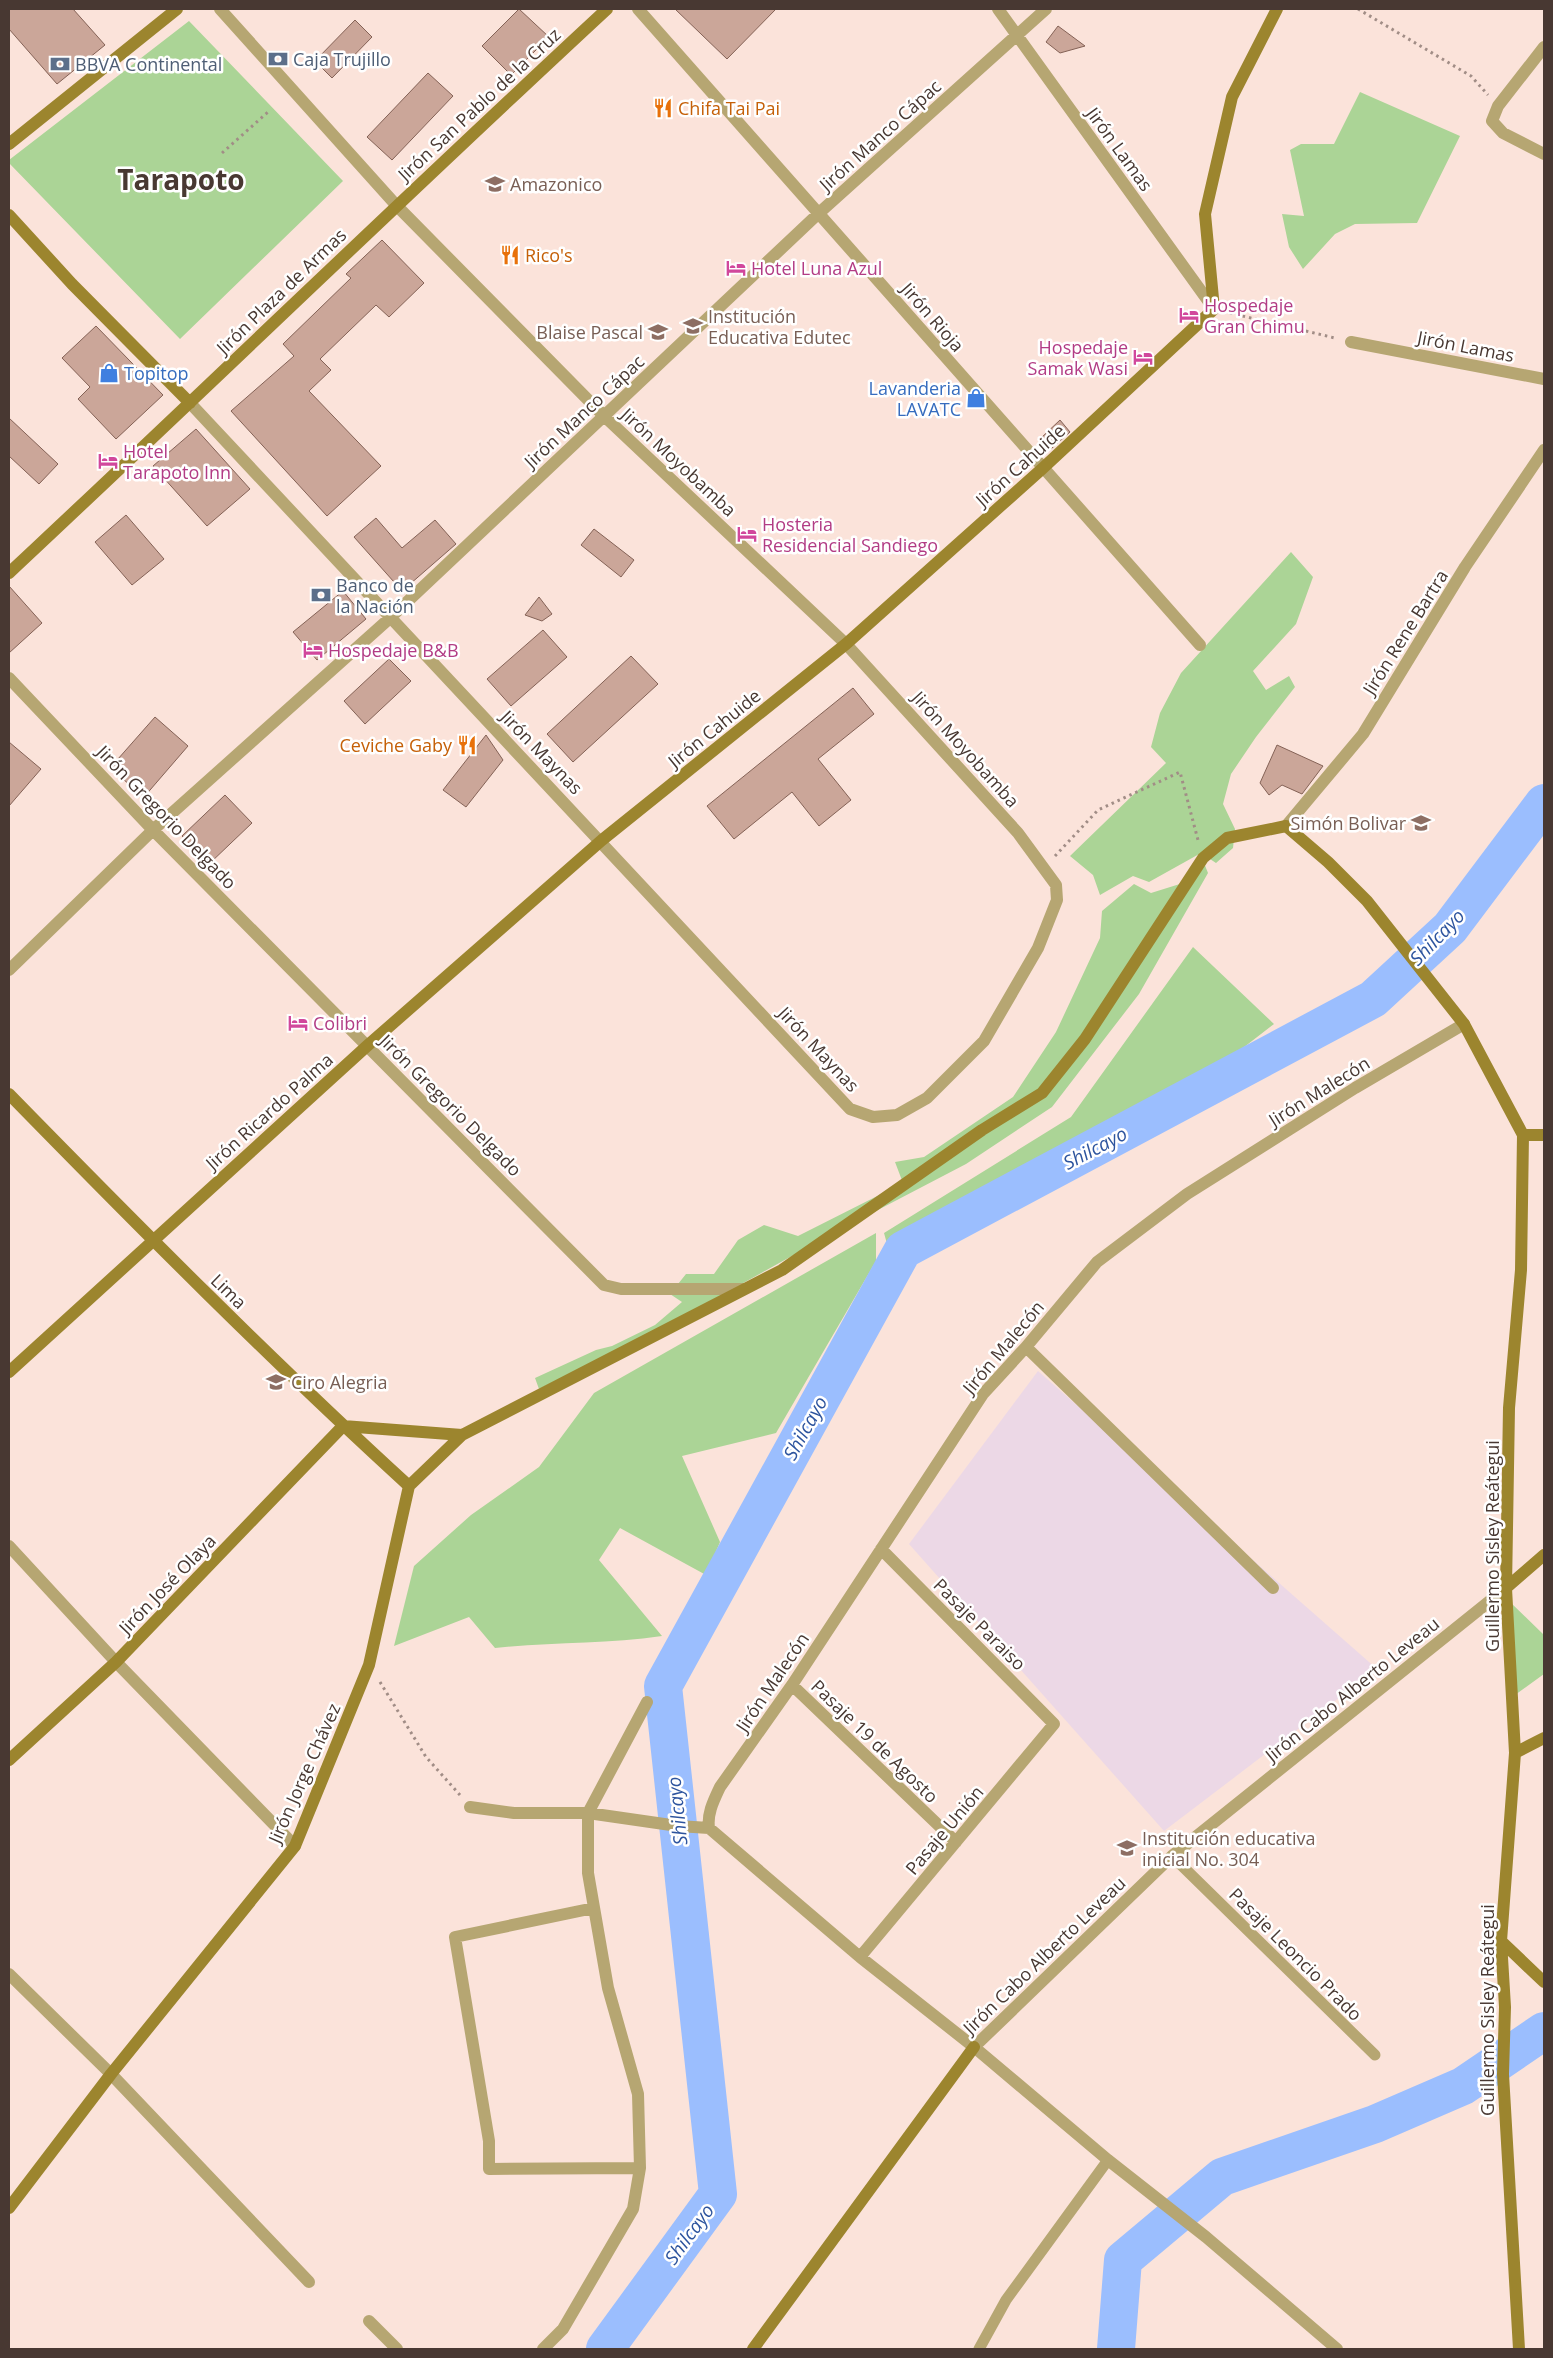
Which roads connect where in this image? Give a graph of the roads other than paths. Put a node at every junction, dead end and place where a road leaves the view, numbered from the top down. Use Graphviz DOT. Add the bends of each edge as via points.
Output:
graph roads {
  1 [pos="177,9"];
  2 [pos="220,9"];
  3 [pos="607,9"];
  4 [pos="638,9"];
  5 [pos="998,9"];
  6 [pos="1046,9"];
  7 [pos="1277,9"];
  8 [pos="1017,36"];
  9 [pos="1544,47"];
  10 [pos="9,144"];
  11 [pos="1544,154"];
  12 [pos="396,205"];
  13 [pos="819,213"];
  14 [pos="9,215"];
  15 [pos="1214,309"];
  16 [pos="1351,342"];
  17 [pos="1544,380"];
  18 [pos="190,404"];
  19 [pos="604,416"];
  20 [pos="1544,450"];
  21 [pos="1043,468"];
  22 [pos="9,573"];
  23 [pos="390,618"];
  24 [pos="846,644"];
  25 [pos="1200,645"];
  26 [pos="9,678"];
  27 [pos="1286,826"];
  28 [pos="153,830"];
  29 [pos="602,840"];
  30 [pos="9,970"];
  31 [pos="1464,1024"];
  32 [pos="367,1046"];
  33 [pos="9,1094"];
  34 [pos="873,1117"];
  35 [pos="1523,1135"];
  36 [pos="1544,1135"];
  37 [pos="152,1241"];
  38 [pos="743,1289"];
  39 [pos="1026,1347"];
  40 [pos="9,1372"];
  41 [pos="343,1426"];
  42 [pos="462,1435"];
  43 [pos="409,1486"];
  44 [pos="9,1546"];
  45 [pos="881,1549"];
  46 [pos="1544,1554"];
  47 [pos="1274,1588"];
  48 [pos="1506,1588"];
  49 [pos="116,1662"];
  50 [pos="792,1685"];
  51 [pos="647,1702"];
  52 [pos="1054,1724"];
  53 [pos="1544,1738"];
  54 [pos="1515,1753"];
  55 [pos="9,1760"];
  56 [pos="470,1807"];
  57 [pos="588,1813"];
  58 [pos="709,1828"];
  59 [pos="956,1842"];
  60 [pos="295,1846"];
  61 [pos="1172,1856"];
  62 [pos="594,1908"];
  63 [pos="1501,1941"];
  64 [pos="860,1958"];
  65 [pos="9,1974"];
  66 [pos="1540,1978"];
  67 [pos="974,2047"];
  68 [pos="1375,2056"];
  69 [pos="111,2074"];
  70 [pos="1108,2160"];
  71 [pos="640,2168"];
  72 [pos="9,2208"];
  73 [pos="309,2282"];
  74 [pos="369,2321"];
  75 [pos="397,2349"];
  76 [pos="543,2349"];
  77 [pos="753,2349"];
  78 [pos="980,2349"];
  79 [pos="1337,2349"];
  80 [pos="1519,2349"];
  1 -- 10 [label="street"];
  2 -- 12 [label="street"];
  3 -- 12 [label="street, Jirón San Pablo de la Cruz"];
  4 -- 13 [label="street, Jirón Rioja"];
  5 -- 8 [label="street, Jirón Lamas"];
  6 -- 8 [label="street, Jirón Manco Cápac"];
  7 -- 15 [label="street" via="1232,97 1205,214"];
  8 -- 13 [label="street, Jirón Manco Cápac"];
  8 -- 15 [label="street, Jirón Lamas"];
  9 -- 11 [label="street" via="1498,106 1492,121 1503,133"];
  12 -- 18 [label="street, Jirón Plaza de Armas"];
  12 -- 19 [label="street, Jirón Moyobamba"];
  13 -- 19 [label="street, Jirón Manco Cápac"];
  13 -- 21 [label="street, Jirón Rioja"];
  14 -- 18 [label="street"];
  15 -- 21 [label="street, Jirón Cahuide"];
  16 -- 17 [label="street, Jirón Lamas"];
  18 -- 22 [label="street, Jirón Plaza de Armas"];
  18 -- 23 [label="street, Jirón Maynas"];
  19 -- 23 [label="street, Jirón Manco Cápac"];
  19 -- 24 [label="street, Jirón Moyobamba"];
  20 -- 27 [label="street, Jirón Rene Bartra" via="1465,567 1363,734"];
  21 -- 24 [label="street, Jirón Cahuide"];
  21 -- 25 [label="street, Jirón Rioja"];
  23 -- 28 [label="street, Jirón Manco Cápac"];
  23 -- 29 [label="street, Jirón Maynas"];
  24 -- 29 [label="street, Jirón Cahuide"];
  24 -- 34 [label="street, Jirón Moyobamba" via="1018,833 1056,885 1057,900 1038,948 984,1042 927,1098 897,1116"];
  26 -- 28 [label="street, Jirón Gregorio Delgado"];
  27 -- 31 [label="street, Guillermo Sisley Reátegui" via="1367,902"];
  27 -- 38 [label="street" via="1227,838 1202,858 1085,1039 1042,1092 982,1130 782,1270"];
  28 -- 30 [label="street, Jirón Manco Cápac"];
  28 -- 32 [label="street, Jirón Gregorio Delgado"];
  29 -- 32 [label="street, Jirón Ricardo Palma"];
  29 -- 34 [label="street, Jirón Maynas" via="850,1109"];
  31 -- 35 [label="street, Guillermo Sisley Reátegui"];
  31 -- 39 [label="street, Jirón Malecón" via="1187,1194 1097,1262"];
  32 -- 37 [label="street, Jirón Ricardo Palma"];
  32 -- 38 [label="street, Jirón Gregorio Delgado" via="604,1285 621,1289"];
  33 -- 37 [label="street, Lima"];
  35 -- 36 [label="street"];
  35 -- 48 [label="street, Guillermo Sisley Reátegui" via="1521,1270 1509,1408"];
  37 -- 40 [label="street, Jirón Ricardo Palma"];
  37 -- 41 [label="street, Lima"];
  38 -- 42 [label="street"];
  39 -- 45 [label="street, Jirón Malecón" via="983,1394"];
  39 -- 47 [label="street"];
  41 -- 42 [label="street"];
  41 -- 43 [label="street, Lima"];
  41 -- 49 [label="street, Jirón José Olaya"];
  42 -- 43 [label="street"];
  43 -- 60 [label="street, Jirón Jorge Chávez" via="369,1665"];
  44 -- 49 [label="street"];
  45 -- 50 [label="street, Jirón Malecón"];
  45 -- 52 [label="street, Pasaje Paraiso"];
  46 -- 48 [label="street, Jirón Cabo Alberto Leveau"];
  48 -- 54 [label="street, Guillermo Sisley Reátegui"];
  48 -- 61 [label="street, Jirón Cabo Alberto Leveau"];
  49 -- 55 [label="street, Jirón José Olaya"];
  49 -- 60 [label="street"];
  50 -- 58 [label="street, Jirón Malecón" via="720,1787 712,1802"];
  50 -- 59 [label="street, Pasaje 19 de Agosto"];
  51 -- 57 [label="street"];
  52 -- 59 [label="street, Pasaje Unión"];
  53 -- 54 [label="street"];
  54 -- 63 [label="street, Guillermo Sisley Reátegui"];
  56 -- 57 [label="street" via="514,1813"];
  57 -- 58 [label="street"];
  57 -- 62 [label="street" via="588,1873"];
  58 -- 64 [label="street"];
  59 -- 64 [label="street, Pasaje Unión"];
  60 -- 69 [label="street, Jirón Jorge Chávez"];
  61 -- 67 [label="street, Jirón Cabo Alberto Leveau"];
  61 -- 68 [label="lane, Pasaje Leoncio Prado"];
  62 -- 71 [label="street" via="608,1988 638,2094"];
  62 -- 71 [label="street" via="455,1937 489,2141 489,2169"];
  63 -- 66 [label="street"];
  63 -- 80 [label="street, Guillermo Sisley Reátegui" via="1505,2007 1502,2074"];
  64 -- 67 [label="street"];
  65 -- 69 [label="street"];
  67 -- 70 [label="street"];
  67 -- 77 [label="street, Jirón Cabo Alberto Leveau"];
  69 -- 72 [label="street, Jirón Jorge Chávez"];
  69 -- 73 [label="street"];
  70 -- 78 [label="lane" via="1006,2300"];
  70 -- 79 [label="street" via="1206,2236"];
  71 -- 76 [label="street" via="633,2209 563,2329"];
  74 -- 75 [label="street"];
}
